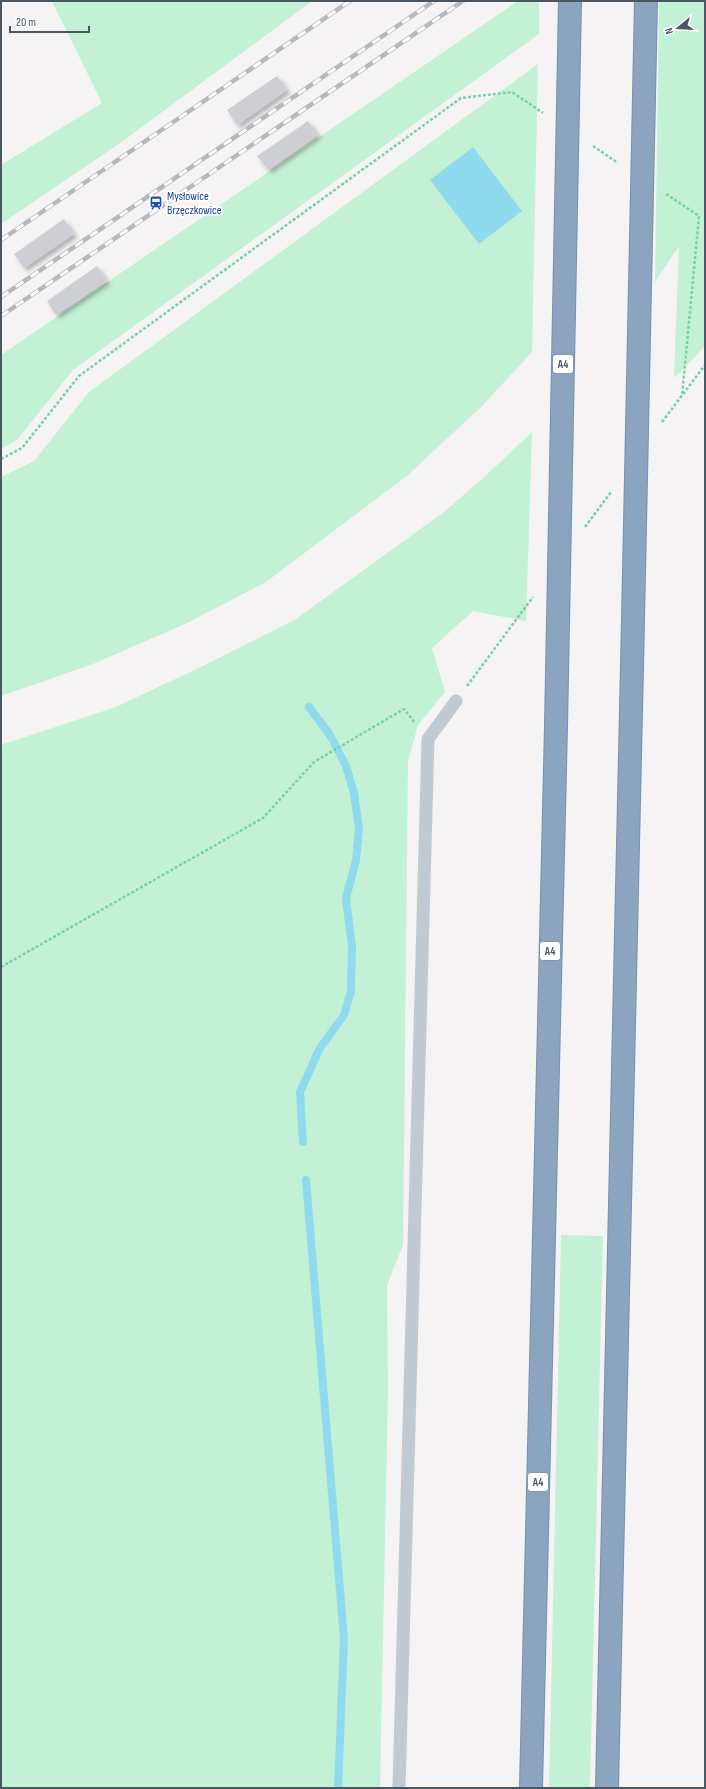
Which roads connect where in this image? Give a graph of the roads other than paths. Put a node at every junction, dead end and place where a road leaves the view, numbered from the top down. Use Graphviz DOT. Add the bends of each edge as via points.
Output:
graph roads {
  1 [pos="570,1"];
  2 [pos="646,1"];
  3 [pos="456,701"];
  4 [pos="399,1788"];
  5 [pos="531,1788"];
  6 [pos="607,1788"];
  1 -- 5 [label="highway, A4, bridge"];
  2 -- 6 [label="highway, bridge"];
  3 -- 4 [label="lane" via="428,739"];
}
